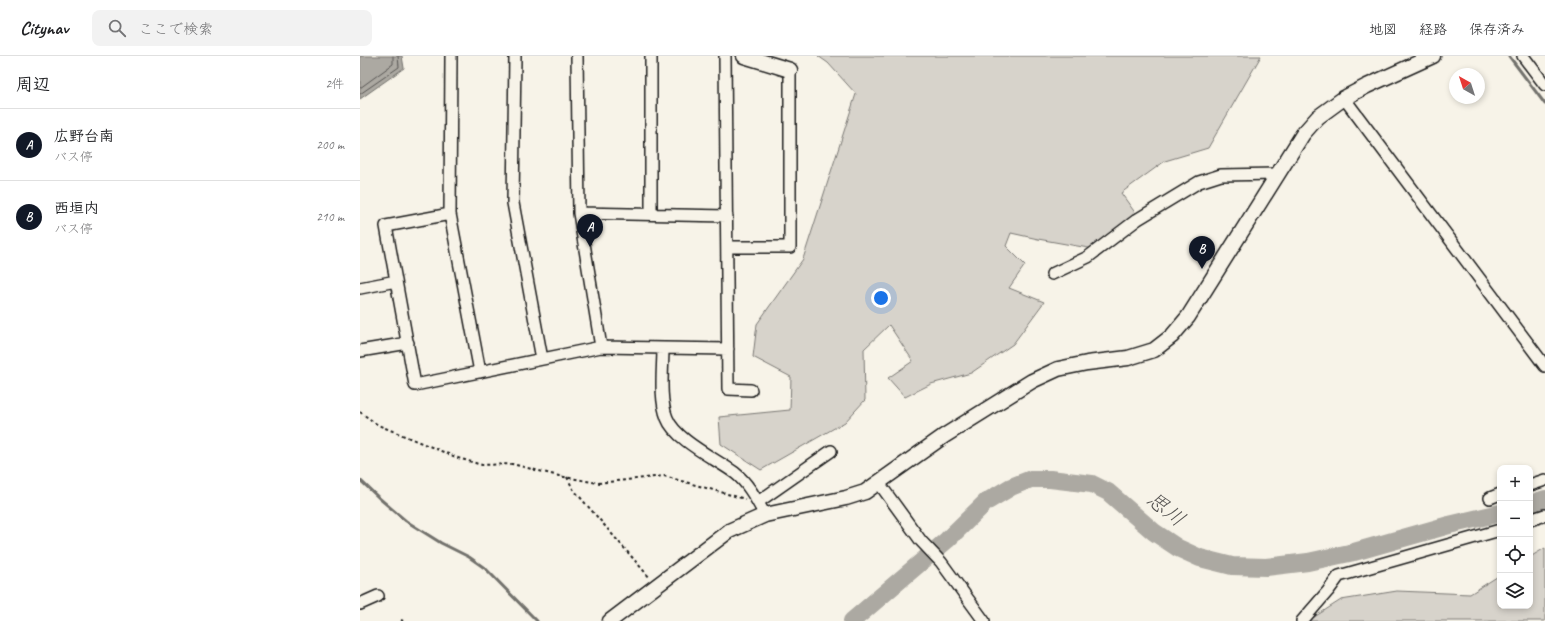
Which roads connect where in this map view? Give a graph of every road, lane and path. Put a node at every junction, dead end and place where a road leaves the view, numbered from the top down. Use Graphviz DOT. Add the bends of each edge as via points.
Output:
graph roads {
  1 [pos="451,56"];
  2 [pos="515,56"];
  3 [pos="577,56"];
  4 [pos="651,56"];
  5 [pos="725,56"];
  6 [pos="744,56"];
  7 [pos="1433,56"];
  8 [pos="1524,56"];
  9 [pos="790,70"];
  10 [pos="1545,85"];
  11 [pos="1344,98"];
  12 [pos="1278,174"];
  13 [pos="579,213"];
  14 [pos="450,214"];
  15 [pos="651,214"];
  16 [pos="727,216"];
  17 [pos="727,247"];
  18 [pos="1052,274"];
  19 [pos="396,281"];
  20 [pos="360,288"];
  21 [pos="408,343"];
  22 [pos="600,347"];
  23 [pos="663,348"];
  24 [pos="728,349"];
  25 [pos="360,351"];
  26 [pos="542,359"];
  27 [pos="1545,366"];
  28 [pos="480,372"];
  29 [pos="751,390"];
  30 [pos="360,412"];
  31 [pos="831,451"];
  32 [pos="567,477"];
  33 [pos="1545,480"];
  34 [pos="879,483"];
  35 [pos="1533,484"];
  36 [pos="758,502"];
  37 [pos="765,516"];
  38 [pos="1545,516"];
  39 [pos="1533,519"];
  40 [pos="1497,531"];
  41 [pos="657,585"];
  42 [pos="378,596"];
  43 [pos="360,604"];
  44 [pos="610,621"];
  45 [pos="984,621"];
  46 [pos="1302,621"];
  1 -- 14 [label="street"];
  2 -- 26 [label="street" via="513,203"];
  3 -- 13 [label="street"];
  4 -- 15 [label="street"];
  5 -- 16 [label="street"];
  6 -- 9 [label="street"];
  7 -- 11 [label="street"];
  8 -- 10 [label="street"];
  9 -- 17 [label="street" via="790,247"];
  11 -- 12 [label="street" via="1318,117 1303,134"];
  11 -- 27 [label="street"];
  12 -- 18 [label="street" via="1221,175 1199,182 1138,220 1088,257"];
  12 -- 34 [label="street" via="1188,317 1172,336 1154,350 1128,358 1058,369 1032,381 944,436"];
  13 -- 15 [label="street"];
  13 -- 22 [label="street"];
  14 -- 19 [label="street" via="386,226"];
  14 -- 28 [label="street"];
  15 -- 16 [label="street"];
  16 -- 17 [label="street"];
  17 -- 24 [label="street"];
  19 -- 20 [label="street"];
  19 -- 21 [label="street"];
  21 -- 25 [label="street"];
  21 -- 28 [label="street" via="415,385"];
  22 -- 23 [label="street"];
  22 -- 26 [label="street"];
  23 -- 24 [label="street"];
  23 -- 36 [label="street" via="663,399 667,419 678,434 736,474"];
  24 -- 29 [label="street" via="728,389"];
  26 -- 28 [label="street"];
  30 -- 32 [label="path" via="378,425 458,458 482,465 512,464"];
  31 -- 36 [label="street"];
  32 -- 36 [label="path" via="598,483 664,476"];
  32 -- 41 [label="path" via="573,489"];
  33 -- 35 [label="street"];
  34 -- 37 [label="street" via="865,492 846,498"];
  34 -- 45 [label="street"];
  36 -- 37 [label="street"];
  37 -- 41 [label="street" via="729,530"];
  38 -- 39 [label="street"];
  40 -- 46 [label="street" via="1339,576"];
  41 -- 44 [label="street"];
  42 -- 43 [label="street"];
}
